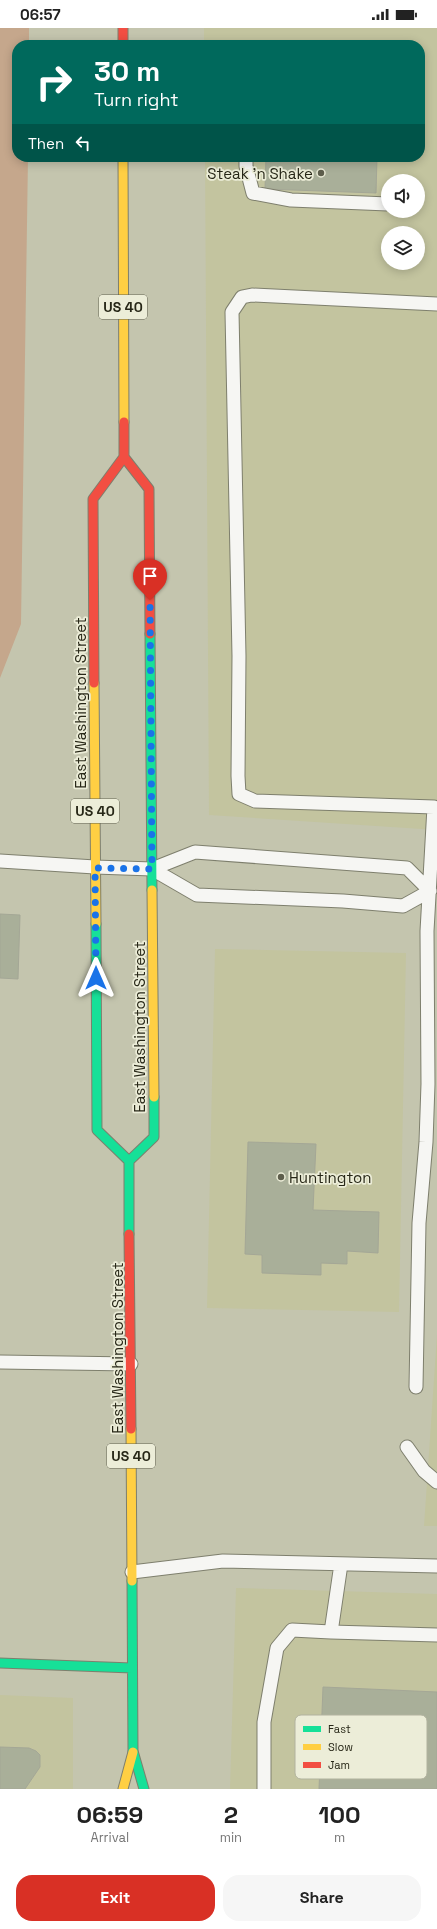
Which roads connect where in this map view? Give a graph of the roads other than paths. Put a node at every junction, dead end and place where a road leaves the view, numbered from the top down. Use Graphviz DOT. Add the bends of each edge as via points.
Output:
graph roads {
  1 [pos="123,28"];
  2 [pos="123,40"];
  3 [pos="123,162"];
  4 [pos="246,162"];
  5 [pos="381,204"];
  6 [pos="437,304"];
  7 [pos="124,458"];
  8 [pos="0,861"];
  9 [pos="95,868"];
  10 [pos="152,869"];
  11 [pos="430,891"];
  12 [pos="129,1161"];
  13 [pos="0,1362"];
  14 [pos="131,1364"];
  15 [pos="416,1387"];
  16 [pos="407,1447"];
  17 [pos="437,1482"];
  18 [pos="341,1564"];
  19 [pos="437,1566"];
  20 [pos="132,1572"];
  21 [pos="331,1632"];
  22 [pos="437,1635"];
  23 [pos="0,1662"];
  24 [pos="132,1668"];
  25 [pos="133,1751"];
  26 [pos="123,1789"];
  27 [pos="144,1789"];
  28 [pos="264,1789"];
  1 -- 2 [label="main road"];
  3 -- 7 [label="main road, US 40"];
  4 -- 5 [label="lane" via="253,193 291,200"];
  6 -- 11 [label="lane" via="252,295 242,298 232,312 239,656 239,794 255,801 434,807"];
  7 -- 9 [label="main road, East Washington Street / US 40" via="93,499"];
  7 -- 10 [label="main road, East Washington Street" via="149,489"];
  8 -- 9 [label="lane"];
  9 -- 10 [label="lane"];
  9 -- 12 [label="main road, East Washington Street / US 40" via="97,1130"];
  10 -- 11 [label="lane" via="197,895 403,906"];
  10 -- 11 [label="lane" via="194,852 407,868"];
  10 -- 12 [label="main road, East Washington Street" via="154,1137"];
  11 -- 15 [label="lane" via="428,1078 419,1223"];
  12 -- 14 [label="main road, East Washington Street / US 40"];
  13 -- 14 [label="lane"];
  14 -- 20 [label="main road, East Washington Street / US 40"];
  16 -- 17 [label="lane" via="424,1471"];
  18 -- 19 [label="lane"];
  18 -- 20 [label="lane" via="223,1561"];
  18 -- 21 [label="lane"];
  20 -- 24 [label="main road, East Washington Street / US 40"];
  21 -- 22 [label="lane"];
  21 -- 28 [label="lane" via="292,1630 277,1648 264,1722"];
  23 -- 24 [label="main road"];
  24 -- 25 [label="main road, East Washington Street / US 40"];
  25 -- 26 [label="main road, East Washington Street / US 40"];
  25 -- 27 [label="main road, East Washington Street / US 40"];
}
